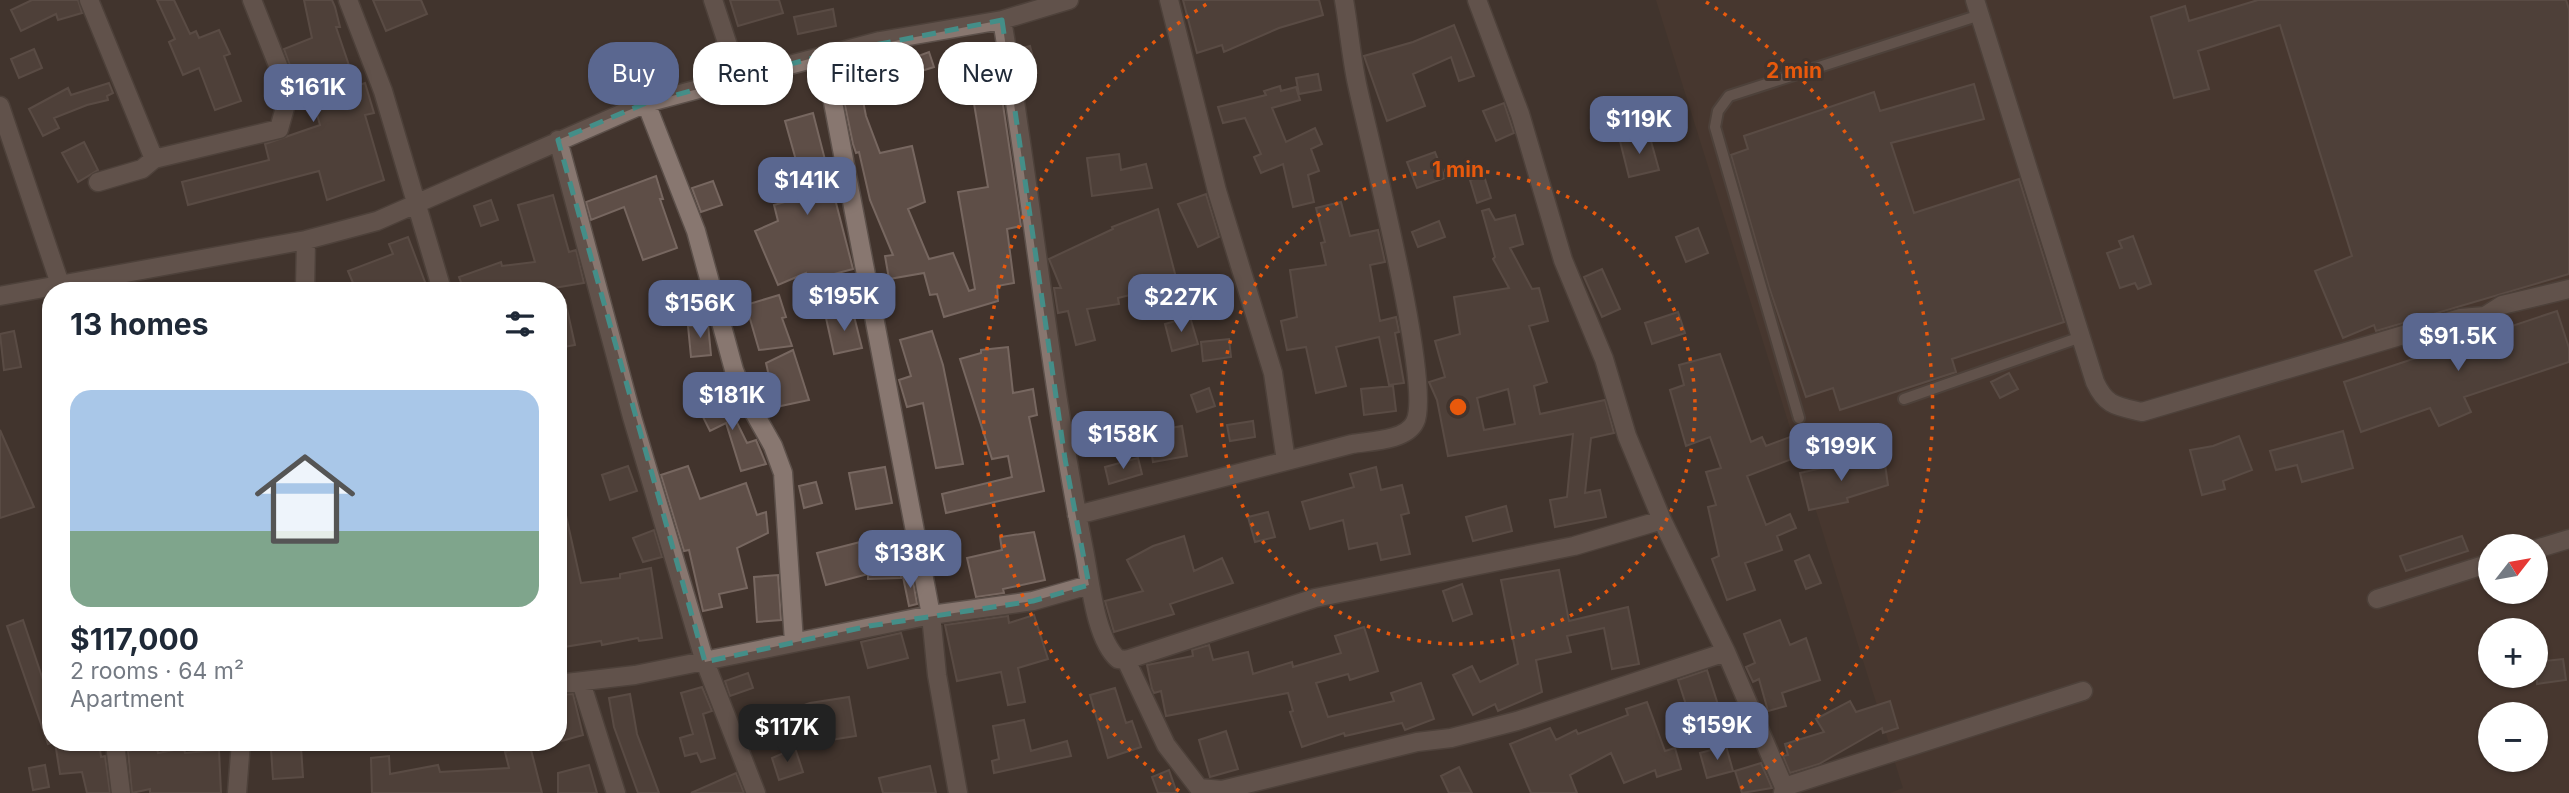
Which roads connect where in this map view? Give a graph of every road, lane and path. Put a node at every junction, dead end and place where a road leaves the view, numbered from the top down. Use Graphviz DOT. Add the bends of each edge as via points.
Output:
graph roads {
  1 [pos="89,0"];
  2 [pos="252,0"];
  3 [pos="348,0"];
  4 [pos="713,0"];
  5 [pos="1069,0"];
  6 [pos="1169,0"];
  7 [pos="1344,0"];
  8 [pos="1477,0"];
  9 [pos="1977,8"];
  10 [pos="1002,20"];
  11 [pos="727,42"];
  12 [pos="876,42"];
  13 [pos="641,105"];
  14 [pos="647,105"];
  15 [pos="834,105"];
  16 [pos="0,106"];
  17 [pos="558,140"];
  18 [pos="154,159"];
  19 [pos="98,182"];
  20 [pos="418,205"];
  21 [pos="306,240"];
  22 [pos="61,282"];
  23 [pos="84,282"];
  24 [pos="305,282"];
  25 [pos="440,282"];
  26 [pos="42,289"];
  27 [pos="2569,289"];
  28 [pos="0,296"];
  29 [pos="2081,337"];
  30 [pos="1904,399"];
  31 [pos="1799,418"];
  32 [pos="1286,461"];
  33 [pos="1077,515"];
  34 [pos="1662,520"];
  35 [pos="2569,539"];
  36 [pos="2548,545"];
  37 [pos="2478,567"];
  38 [pos="1089,585"];
  39 [pos="2377,599"];
  40 [pos="931,615"];
  41 [pos="794,642"];
  42 [pos="1726,652"];
  43 [pos="1126,660"];
  44 [pos="705,662"];
  45 [pos="581,682"];
  46 [pos="567,683"];
  47 [pos="2082,691"];
  48 [pos="116,751"];
  49 [pos="240,751"];
  50 [pos="1784,790"];
  51 [pos="121,793"];
  52 [pos="237,793"];
  53 [pos="616,793"];
  54 [pos="756,793"];
  55 [pos="958,793"];
  1 -- 18 [label="street"];
  2 -- 18 [label="street" via="289,93 279,129"];
  3 -- 20 [label="street" via="383,91"];
  4 -- 11 [label="street"];
  5 -- 10 [label="street"];
  6 -- 32 [label="street" via="1208,157 1273,373"];
  7 -- 32 [label="street" via="1356,82 1388,214 1418,411 1409,430 1394,437"];
  8 -- 34 [label="street" via="1520,114 1563,260"];
  9 -- 29 [label="street"];
  9 -- 31 [label="lane" via="1729,96 1717,111 1715,127"];
  10 -- 12 [label="street"];
  10 -- 33 [label="street"];
  13 -- 17 [label="street"];
  14 -- 41 [label="street" via="696,231 734,370 782,466"];
  15 -- 40 [label="street"];
  16 -- 22 [label="street"];
  17 -- 20 [label="street"];
  17 -- 44 [label="street" via="632,417"];
  18 -- 19 [label="street" via="142,169"];
  20 -- 21 [label="street"];
  20 -- 25 [label="street"];
  21 -- 23 [label="street"];
  21 -- 24 [label="street"];
  26 -- 28 [label="street"];
  27 -- 29 [label="street" via="2142,412 2103,399"];
  29 -- 30 [label="lane"];
  32 -- 33 [label="street"];
  33 -- 38 [label="street"];
  34 -- 42 [label="street"];
  34 -- 43 [label="street" via="1574,545 1315,598"];
  35 -- 36 [label="street"];
  37 -- 39 [label="street"];
  38 -- 40 [label="street" via="1033,601"];
  38 -- 43 [label="street" via="1112,654"];
  40 -- 41 [label="street"];
  40 -- 55 [label="street"];
  41 -- 44 [label="street"];
  42 -- 43 [label="street" via="1517,721 1222,790 1199,788 1166,746"];
  42 -- 50 [label="street"];
  44 -- 45 [label="street"];
  44 -- 54 [label="street"];
  45 -- 46 [label="street"];
  45 -- 53 [label="street"];
  47 -- 50 [label="street"];
  48 -- 51 [label="street"];
  49 -- 52 [label="street"];
}
